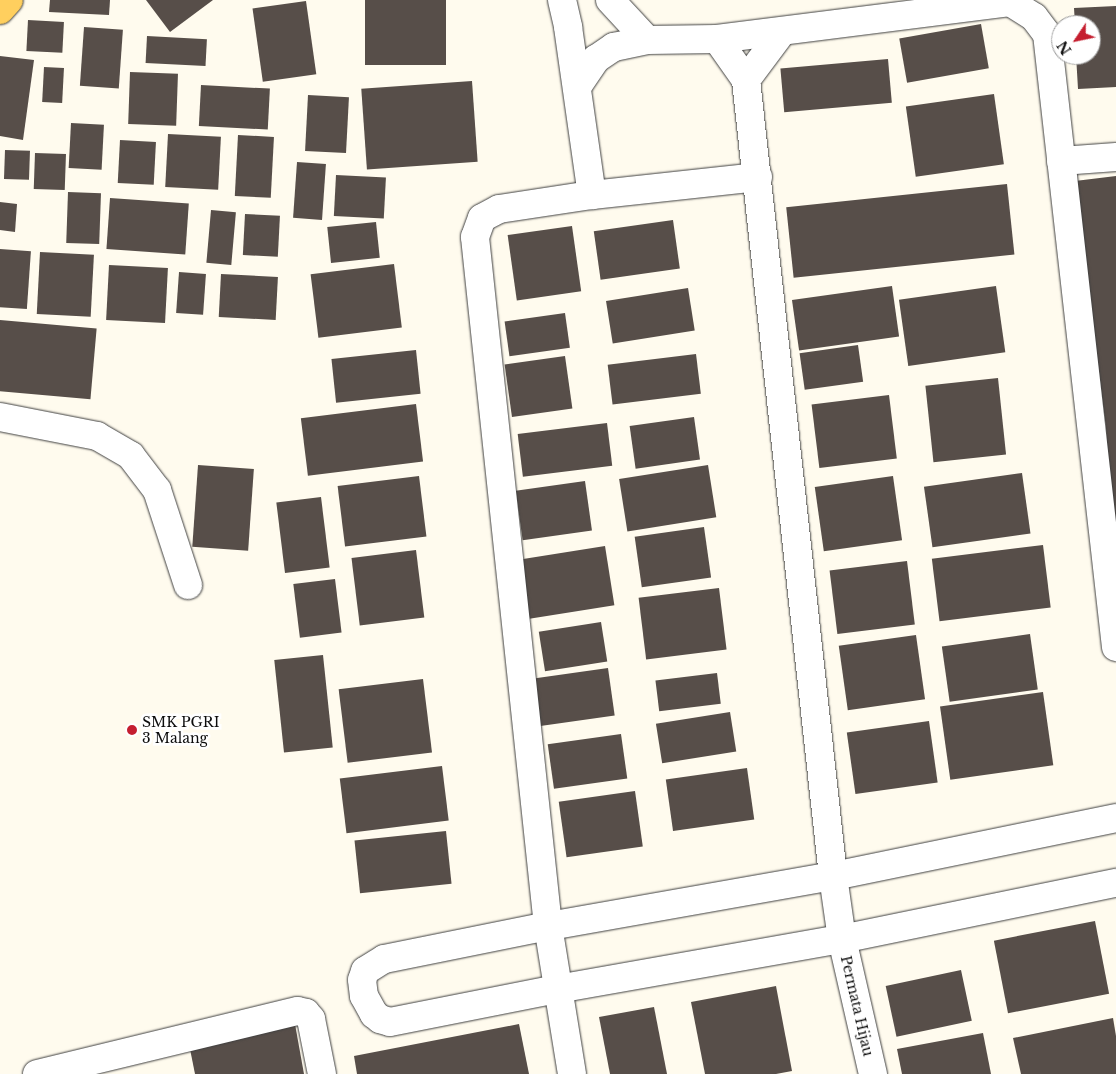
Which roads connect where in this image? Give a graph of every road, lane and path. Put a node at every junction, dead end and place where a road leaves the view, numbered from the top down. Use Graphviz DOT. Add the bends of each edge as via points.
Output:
graph roads {
  1 [pos="9,0"];
  2 [pos="562,0"];
  3 [pos="610,0"];
  4 [pos="0,10"];
  5 [pos="781,33"];
  6 [pos="717,39"];
  7 [pos="647,40"];
  8 [pos="746,80"];
  9 [pos="578,87"];
  10 [pos="1116,157"];
  11 [pos="1061,161"];
  12 [pos="758,177"];
  13 [pos="592,195"];
  14 [pos="0,417"];
  15 [pos="188,585"];
  16 [pos="1116,647"];
  17 [pos="1116,818"];
  18 [pos="834,876"];
  19 [pos="1116,883"];
  20 [pos="548,926"];
  21 [pos="842,938"];
  22 [pos="557,989"];
  23 [pos="37,1074"];
  24 [pos="322,1074"];
  25 [pos="572,1074"];
  26 [pos="873,1074"];
  1 -- 4 [label="main road"];
  2 -- 9 [label="street"];
  3 -- 7 [label="street"];
  5 -- 6 [label="street"];
  5 -- 8 [label="street"];
  5 -- 11 [label="street" via="1010,2 1034,17 1047,34"];
  6 -- 7 [label="street"];
  6 -- 8 [label="street"];
  7 -- 9 [label="street" via="614,47 596,59"];
  8 -- 12 [label="street, Permata Hijau"];
  9 -- 13 [label="street"];
  10 -- 11 [label="street"];
  11 -- 16 [label="street"];
  12 -- 13 [label="street"];
  12 -- 18 [label="street, Permata Hijau"];
  13 -- 20 [label="street" via="499,209 482,218 475,237"];
  14 -- 15 [label="street" via="98,436 131,456 157,490"];
  17 -- 18 [label="street"];
  18 -- 20 [label="street"];
  18 -- 21 [label="street, Permata Hijau"];
  19 -- 21 [label="street"];
  20 -- 22 [label="street"];
  20 -- 22 [label="street" via="384,959 365,971 362,980 364,996 374,1014 390,1022"];
  21 -- 22 [label="street"];
  21 -- 26 [label="street, Permata Hijau"];
  22 -- 25 [label="street"];
  23 -- 24 [label="street" via="298,1011 311,1019"];
}
